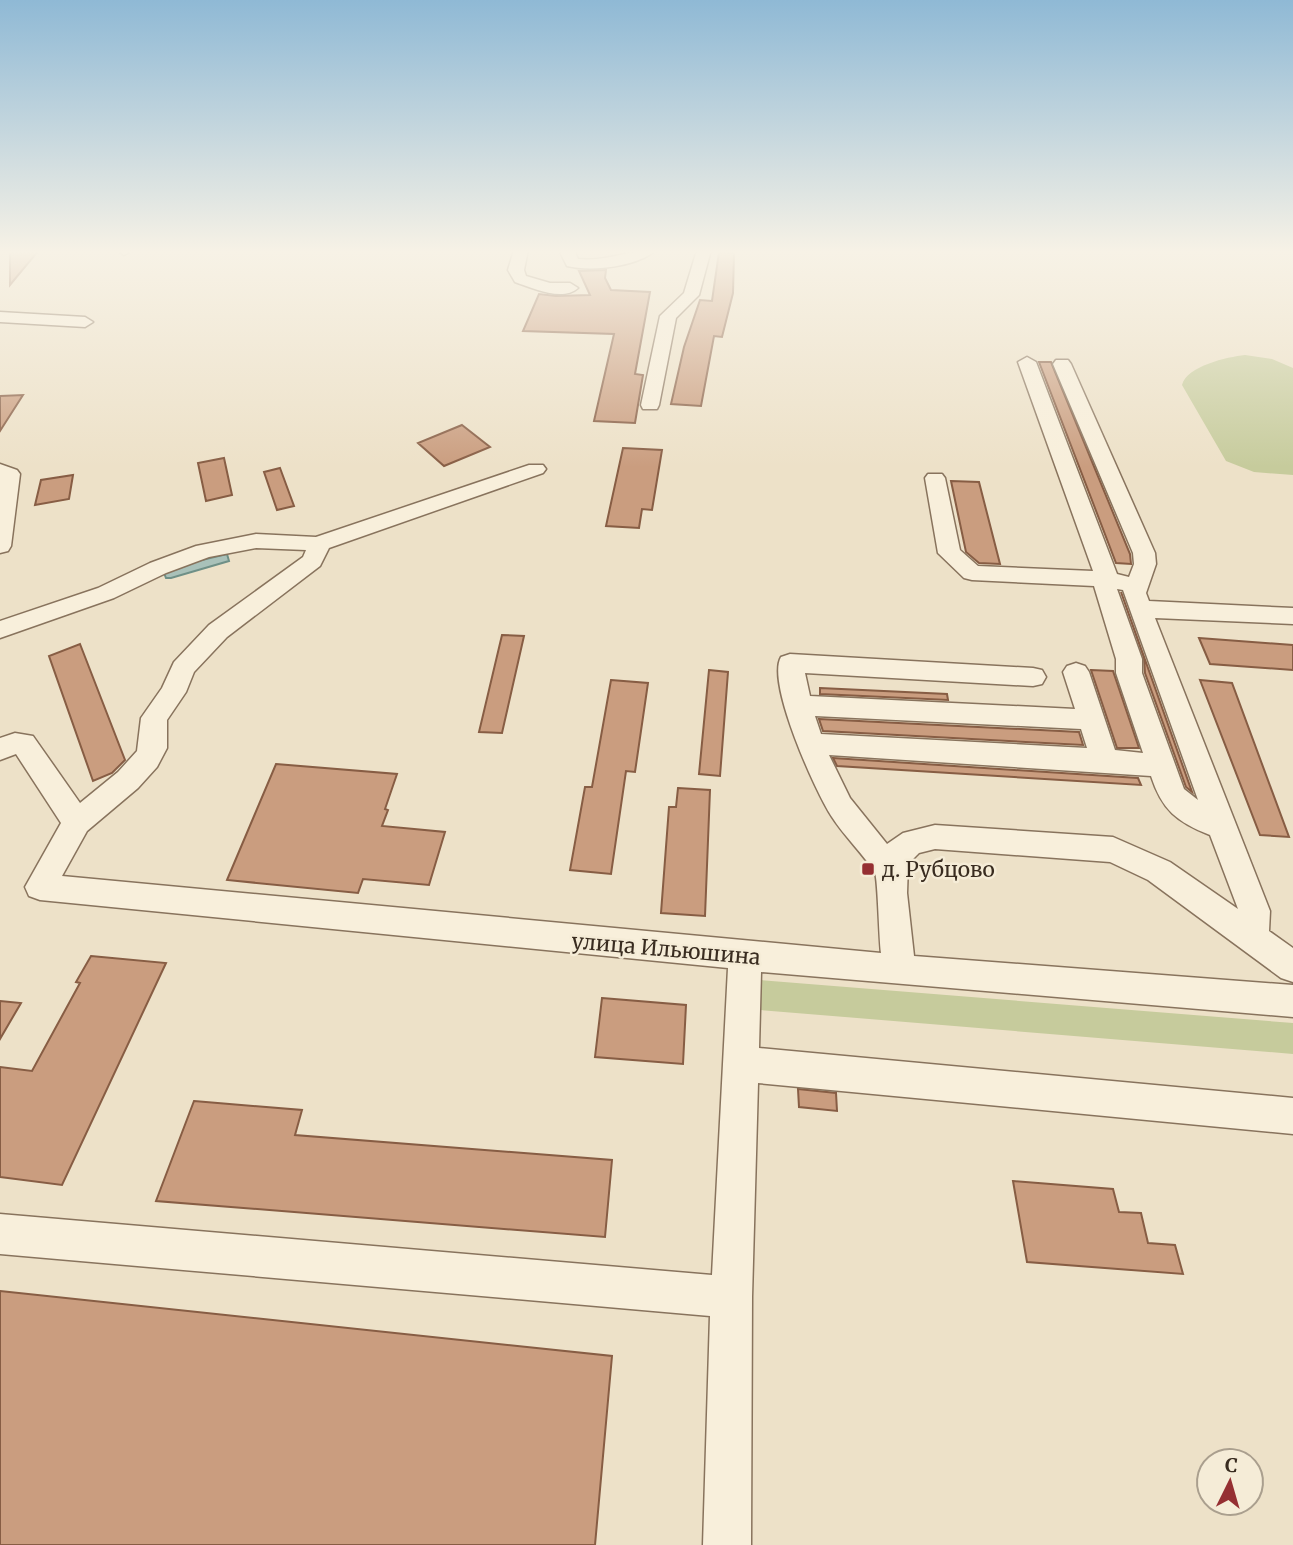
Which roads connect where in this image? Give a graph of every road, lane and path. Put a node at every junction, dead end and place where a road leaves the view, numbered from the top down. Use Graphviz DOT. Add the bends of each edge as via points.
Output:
graph roads {
  1 [pos="667,322"];
  2 [pos="1027,362"];
  3 [pos="1062,364"];
  4 [pos="650,405"];
  5 [pos="536,469"];
  6 [pos="0,470"];
  7 [pos="935,478"];
  8 [pos="318,544"];
  9 [pos="0,546"];
  10 [pos="1105,573"];
  11 [pos="1140,588"];
  12 [pos="1293,617"];
  13 [pos="0,630"];
  14 [pos="1076,672"];
  15 [pos="1033,677"];
  16 [pos="797,705"];
  17 [pos="1091,720"];
  18 [pos="811,744"];
  19 [pos="0,749"];
  20 [pos="1104,760"];
  21 [pos="1162,766"];
  22 [pos="77,822"];
  23 [pos="1223,827"];
  24 [pos="891,870"];
  25 [pos="1253,938"];
  26 [pos="745,956"];
  27 [pos="1293,967"];
  28 [pos="899,970"];
  29 [pos="1293,1000"];
  30 [pos="741,1064"];
  31 [pos="1293,1116"];
  32 [pos="0,1234"];
  33 [pos="731,1297"];
  34 [pos="727,1545"];
  1 -- 4 [label="street"];
  2 -- 10 [label="street"];
  3 -- 11 [label="street" via="1143,553"];
  5 -- 8 [label="street"];
  6 -- 9 [label="street" via="10,474"];
  7 -- 10 [label="street" via="949,553 972,573"];
  8 -- 13 [label="street" via="256,541 204,551 106,593"];
  8 -- 22 [label="street" via="312,561 218,631 183,668 154,718 153,748 147,760"];
  10 -- 11 [label="street"];
  10 -- 21 [label="street" via="1105,589 1129,659 1129,673"];
  11 -- 12 [label="street"];
  11 -- 23 [label="street"];
  14 -- 17 [label="street"];
  15 -- 16 [label="street" via="790,663"];
  16 -- 17 [label="street"];
  16 -- 18 [label="street"];
  17 -- 20 [label="street"];
  18 -- 20 [label="street"];
  18 -- 24 [label="street" via="851,824"];
  19 -- 22 [label="street" via="23,743"];
  20 -- 21 [label="street"];
  21 -- 23 [label="street" via="1172,796 1201,819"];
  22 -- 26 [label="street, улица Ильюшина" via="40,887"];
  23 -- 25 [label="street" via="1254,911"];
  24 -- 25 [label="street" via="897,854 912,842 935,838 1113,850 1159,871"];
  24 -- 28 [label="street"];
  25 -- 27 [label="street"];
  26 -- 28 [label="street, улица Ильюшина"];
  26 -- 30 [label="street"];
  28 -- 29 [label="street, улица Ильюшина"];
  30 -- 31 [label="street"];
  30 -- 33 [label="street"];
  32 -- 33 [label="street"];
  33 -- 34 [label="street"];
}
